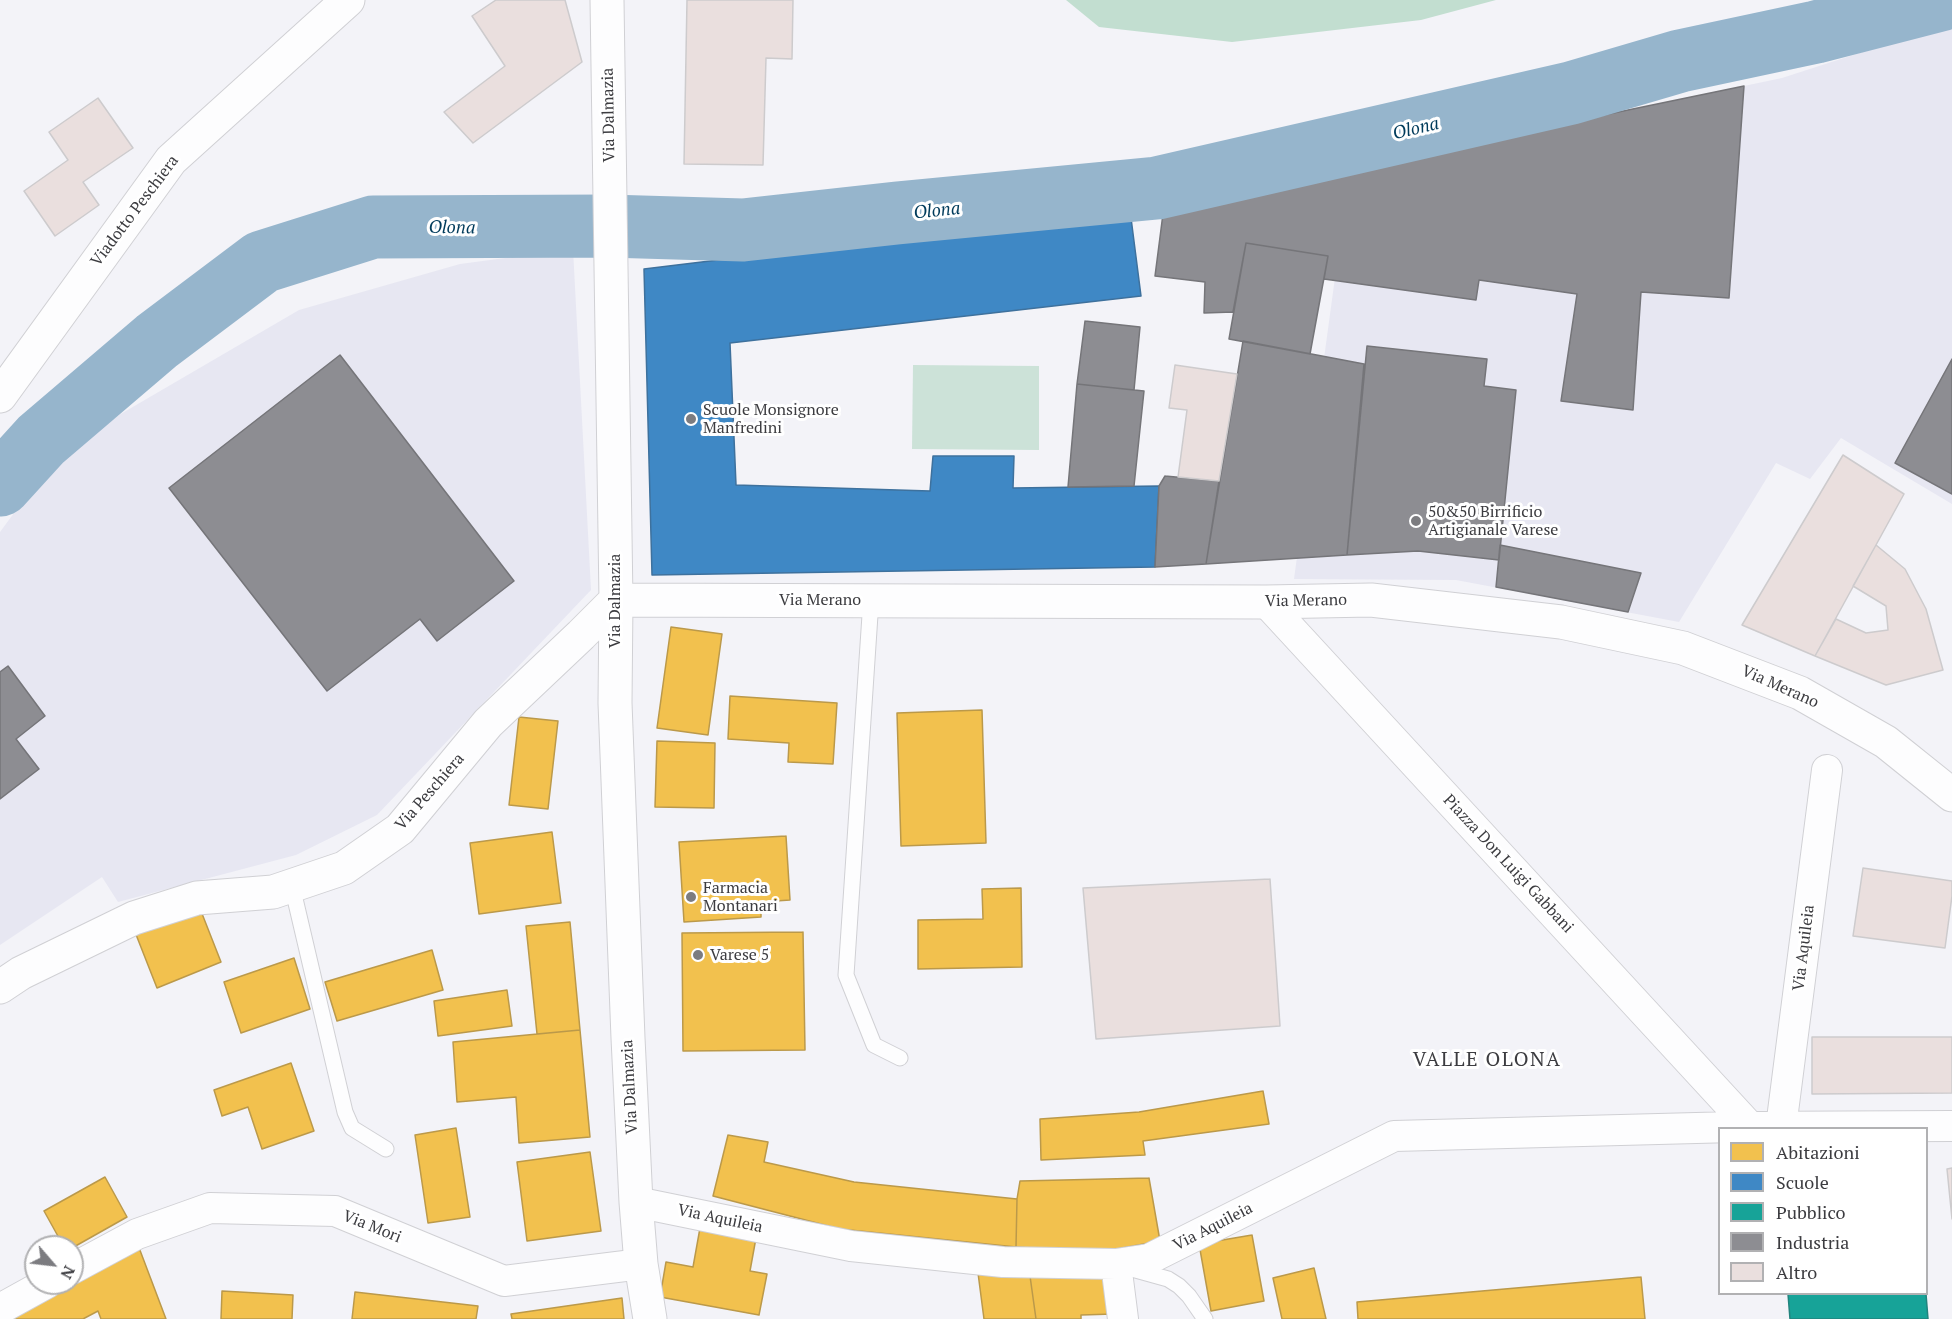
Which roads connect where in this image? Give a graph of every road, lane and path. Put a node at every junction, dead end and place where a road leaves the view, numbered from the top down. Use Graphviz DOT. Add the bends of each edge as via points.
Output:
graph roads {
  1 [pos="348,0"];
  2 [pos="607,0"];
  3 [pos="0,396"];
  4 [pos="616,600"];
  5 [pos="871,600"];
  6 [pos="1266,602"];
  7 [pos="1827,770"];
  8 [pos="1952,795"];
  9 [pos="292,886"];
  10 [pos="0,987"];
  11 [pos="900,1058"];
  12 [pos="1952,1126"];
  13 [pos="1750,1127"];
  14 [pos="1781,1127"];
  15 [pos="1718,1128"];
  16 [pos="386,1149"];
  17 [pos="636,1202"];
  18 [pos="84,1263"];
  19 [pos="641,1264"];
  20 [pos="1116,1264"];
  21 [pos="25,1295"];
  22 [pos="0,1309"];
  23 [pos="650,1319"];
  24 [pos="1123,1319"];
  25 [pos="1205,1319"];
  1 -- 3 [label="street, Viadotto Peschiera" via="171,160"];
  2 -- 4 [label="street, Via Dalmazia"];
  4 -- 5 [label="street, Via Merano"];
  4 -- 9 [label="street, Via Peschiera" via="488,723 400,829 344,868"];
  4 -- 17 [label="street, Via Dalmazia" via="615,703"];
  5 -- 6 [label="street, Via Merano"];
  5 -- 11 [label="lane" via="846,975 874,1046"];
  6 -- 8 [label="street, Via Merano" via="1371,600 1562,622 1683,648 1800,693 1886,742"];
  6 -- 13 [label="street, Piazza Don Luigi Gabbani"];
  7 -- 14 [label="street, Via Aquileia"];
  9 -- 10 [label="street, Via Peschiera" via="273,892 196,898 134,918"];
  9 -- 16 [label="lane" via="345,1112 352,1128"];
  12 -- 14 [label="street, Via Aquileia"];
  13 -- 14 [label="street, Via Aquileia"];
  15 -- 20 [label="street, Via Aquileia" via="1394,1136 1149,1259"];
  17 -- 19 [label="street, Via Dalmazia"];
  17 -- 20 [label="street, Via Aquileia" via="851,1246 1003,1262"];
  18 -- 19 [label="street, Via Mori" via="137,1234 210,1208 335,1211 504,1281"];
  19 -- 23 [label="street, Via Dalmazia"];
  20 -- 24 [label="street"];
  20 -- 25 [label="lane" via="1168,1279 1189,1296"];
  21 -- 22 [label="street"];
}
